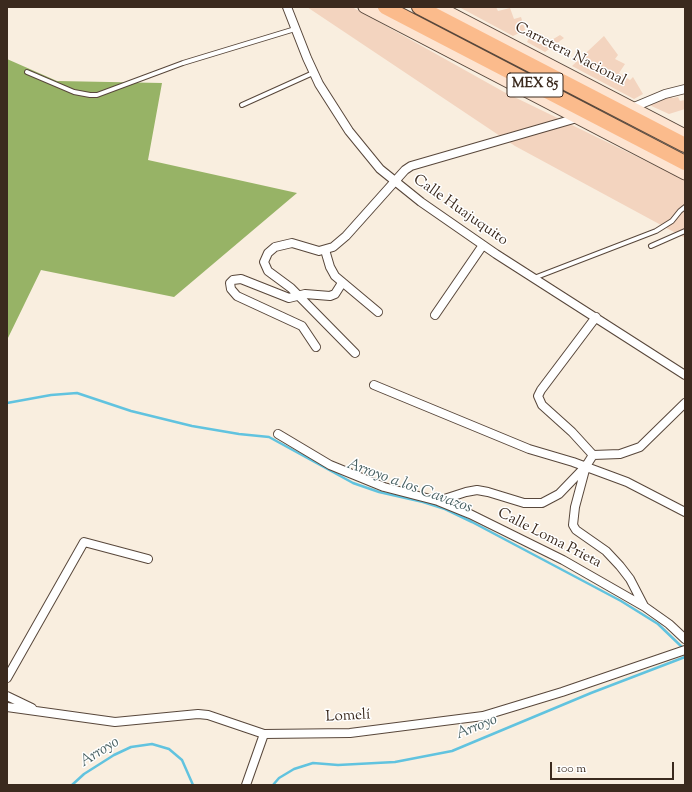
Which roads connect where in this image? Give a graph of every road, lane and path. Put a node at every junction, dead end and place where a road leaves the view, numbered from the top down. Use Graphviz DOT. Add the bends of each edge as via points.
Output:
graph roads {
  1 [pos="287,7"];
  2 [pos="364,7"];
  3 [pos="385,7"];
  4 [pos="419,7"];
  5 [pos="439,7"];
  6 [pos="295,29"];
  7 [pos="27,72"];
  8 [pos="314,73"];
  9 [pos="685,89"];
  10 [pos="242,105"];
  11 [pos="634,107"];
  12 [pos="577,118"];
  13 [pos="685,135"];
  14 [pos="685,146"];
  15 [pos="685,162"];
  16 [pos="685,174"];
  17 [pos="394,182"];
  18 [pos="685,207"];
  19 [pos="685,231"];
  20 [pos="483,245"];
  21 [pos="651,246"];
  22 [pos="325,250"];
  23 [pos="534,278"];
  24 [pos="342,283"];
  25 [pos="299,297"];
  26 [pos="378,312"];
  27 [pos="435,315"];
  28 [pos="596,317"];
  29 [pos="316,347"];
  30 [pos="356,353"];
  31 [pos="685,375"];
  32 [pos="374,385"];
  33 [pos="685,403"];
  34 [pos="278,434"];
  35 [pos="593,455"];
  36 [pos="586,466"];
  37 [pos="438,501"];
  38 [pos="685,512"];
  39 [pos="148,559"];
  40 [pos="645,607"];
  41 [pos="685,639"];
  42 [pos="685,650"];
  43 [pos="7,678"];
  44 [pos="7,696"];
  45 [pos="8,709"];
  46 [pos="36,710"];
  47 [pos="264,734"];
  48 [pos="246,785"];
  1 -- 6 [label="street, Calle Huajuquito"];
  2 -- 12 [label="main road, MEX 85"];
  3 -- 15 [label="highway, MEX 85"];
  4 -- 14 [label="highway, Carretera Nacional / MEX 85"];
  5 -- 11 [label="main road, Carretera Nacional / MEX 85"];
  6 -- 7 [label="lane" via="183,63 97,95 74,92"];
  6 -- 8 [label="street, Calle Huajuquito"];
  8 -- 10 [label="lane"];
  8 -- 17 [label="street, Calle Huajuquito" via="333,107 365,153"];
  9 -- 11 [label="street"];
  11 -- 13 [label="main road, Carretera Nacional / MEX 85"];
  12 -- 16 [label="main road, MEX 85"];
  12 -- 17 [label="street" via="411,166"];
  17 -- 20 [label="street, Calle Huajuquito"];
  17 -- 22 [label="street" via="346,236"];
  18 -- 23 [label="lane" via="672,221 656,231"];
  19 -- 21 [label="lane"];
  20 -- 23 [label="street, Calle Huajuquito"];
  20 -- 27 [label="street"];
  22 -- 24 [label="street" via="330,267"];
  22 -- 25 [label="street" via="319,251 292,243 275,247 264,258 268,270"];
  23 -- 28 [label="street, Calle Huajuquito"];
  24 -- 25 [label="street" via="335,294 330,296 305,294"];
  24 -- 26 [label="street"];
  25 -- 29 [label="street" via="284,297 241,279 233,280 230,285 237,296 302,326"];
  25 -- 30 [label="street"];
  28 -- 31 [label="street, Calle Huajuquito"];
  28 -- 35 [label="street" via="538,396 542,405"];
  32 -- 36 [label="street" via="529,449"];
  33 -- 35 [label="street" via="640,447 620,454"];
  34 -- 37 [label="street, Calle Loma Prieta" via="330,465 355,476 384,487"];
  35 -- 36 [label="street"];
  36 -- 37 [label="street, Calle Loma Prieta" via="559,494 542,503 524,504 477,490"];
  36 -- 38 [label="street" via="627,482"];
  36 -- 40 [label="street" via="575,507 576,530 606,551 620,566"];
  37 -- 40 [label="street, Calle Loma Prieta" via="563,560"];
  39 -- 43 [label="street" via="84,542"];
  40 -- 41 [label="street, Calle Loma Prieta"];
  42 -- 47 [label="street, Lomelí" via="483,716 350,733"];
  44 -- 46 [label="street"];
  45 -- 46 [label="street, Lomelí"];
  46 -- 47 [label="street, Lomelí" via="115,722 208,715"];
  47 -- 48 [label="street"];
}
